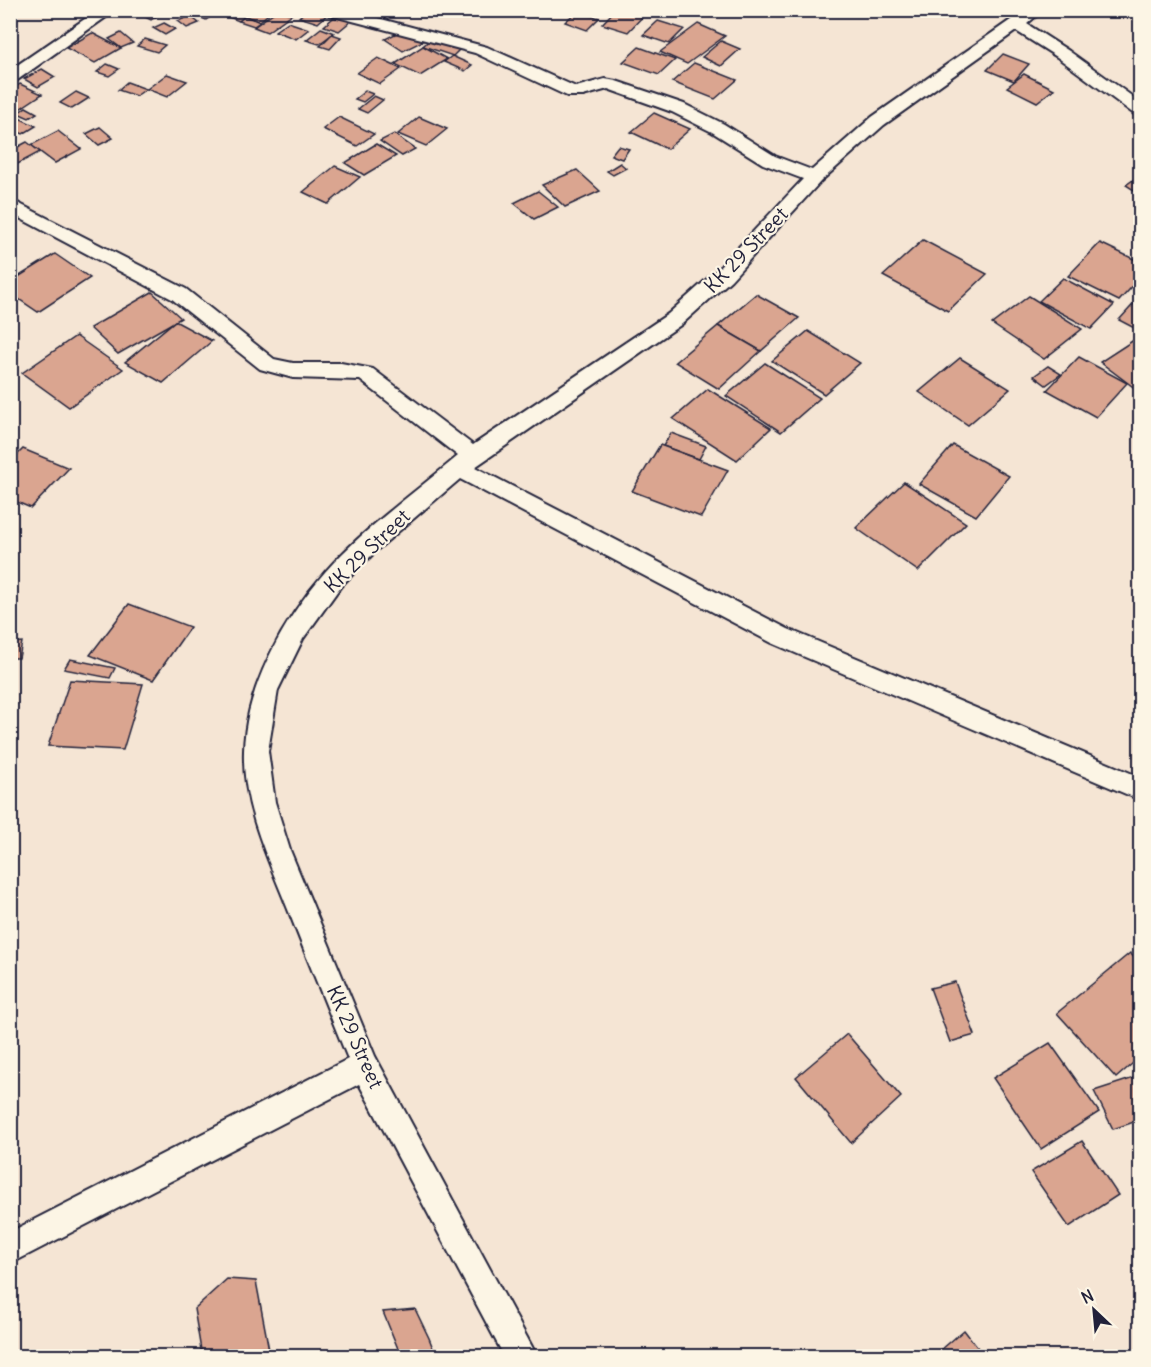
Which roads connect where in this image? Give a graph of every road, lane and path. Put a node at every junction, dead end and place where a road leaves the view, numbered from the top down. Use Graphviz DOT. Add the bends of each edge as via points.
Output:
graph roads {
  1 [pos="109,10"];
  2 [pos="327,10"];
  3 [pos="1036,10"];
  4 [pos="1016,24"];
  5 [pos="10,78"];
  6 [pos="1140,110"];
  7 [pos="815,177"];
  8 [pos="10,206"];
  9 [pos="466,462"];
  10 [pos="1140,789"];
  11 [pos="365,1066"];
  12 [pos="10,1249"];
  13 [pos="521,1356"];
  1 -- 5 [label="street"];
  2 -- 7 [label="street" via="481,50 573,92 610,84 678,108 769,160"];
  3 -- 4 [label="street, KK 29 Street"];
  4 -- 6 [label="street"];
  4 -- 7 [label="street, KK 29 Street" via="878,121"];
  7 -- 9 [label="street, KK 29 Street" via="724,275 675,319"];
  8 -- 9 [label="street" via="179,294 267,364 284,371 351,370 366,374"];
  9 -- 10 [label="street" via="780,636"];
  9 -- 11 [label="street, KK 29 Street" via="333,579 294,632 266,690 256,750 262,802 277,850"];
  11 -- 12 [label="street"];
  11 -- 13 [label="street, KK 29 Street"];
}
